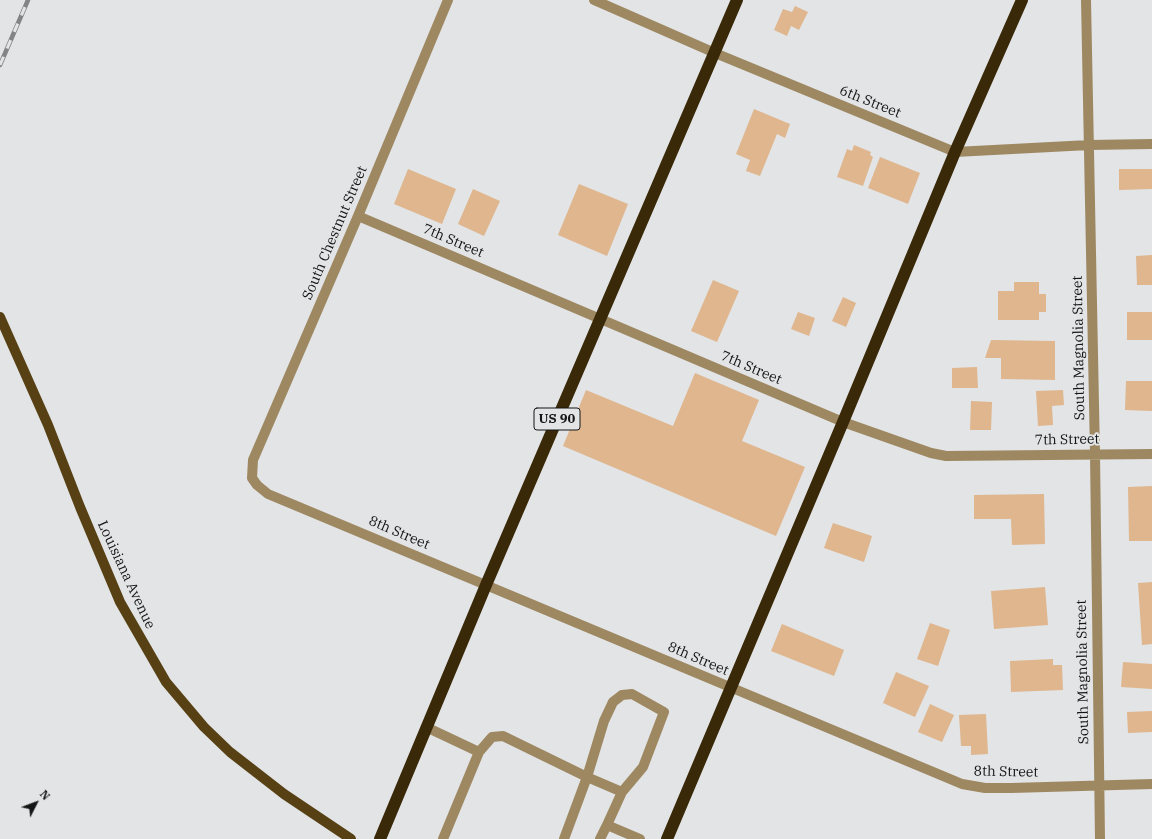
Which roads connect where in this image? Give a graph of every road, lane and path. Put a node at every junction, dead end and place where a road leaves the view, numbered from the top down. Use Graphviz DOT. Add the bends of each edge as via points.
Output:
graph roads {
  1 [pos="448,0"];
  2 [pos="594,0"];
  3 [pos="737,0"];
  4 [pos="1022,0"];
  5 [pos="1086,0"];
  6 [pos="715,53"];
  7 [pos="1152,144"];
  8 [pos="1088,145"];
  9 [pos="955,152"];
  10 [pos="358,216"];
  11 [pos="0,317"];
  12 [pos="600,320"];
  13 [pos="843,422"];
  14 [pos="1095,454"];
  15 [pos="1152,454"];
  16 [pos="252,478"];
  17 [pos="486,585"];
  18 [pos="731,688"];
  19 [pos="426,728"];
  20 [pos="479,752"];
  21 [pos="587,777"];
  22 [pos="1099,784"];
  23 [pos="1152,784"];
  24 [pos="622,792"];
  25 [pos="607,825"];
  26 [pos="351,839"];
  27 [pos="380,839"];
  28 [pos="443,839"];
  29 [pos="564,839"];
  30 [pos="600,839"];
  31 [pos="640,839"];
  32 [pos="667,839"];
  33 [pos="1100,839"];
  1 -- 10 [label="street, South Chestnut Street"];
  2 -- 6 [label="street, 6th Street"];
  3 -- 6 [label="highway, US 90"];
  4 -- 9 [label="highway"];
  5 -- 8 [label="street, South Magnolia Street"];
  6 -- 9 [label="street, 6th Street"];
  6 -- 12 [label="highway, US 90"];
  7 -- 8 [label="street, 6th Street"];
  8 -- 9 [label="street, 6th Street"];
  8 -- 14 [label="street, South Magnolia Street"];
  9 -- 13 [label="highway"];
  10 -- 12 [label="street, 7th Street"];
  10 -- 16 [label="street, South Chestnut Street" via="253,460"];
  11 -- 26 [label="main road, Louisiana Avenue" via="48,424 120,602 166,682 204,728 230,752 284,794"];
  12 -- 13 [label="street, 7th Street"];
  12 -- 17 [label="highway, US 90"];
  13 -- 14 [label="street, 7th Street" via="946,456"];
  13 -- 18 [label="highway"];
  14 -- 15 [label="street, 7th Street"];
  14 -- 22 [label="street, South Magnolia Street"];
  16 -- 17 [label="street, 8th Street" via="257,486 268,494"];
  17 -- 18 [label="street, 8th Street"];
  17 -- 19 [label="highway, US 90"];
  18 -- 22 [label="street, 8th Street" via="962,784 985,788"];
  18 -- 32 [label="highway"];
  19 -- 20 [label="street"];
  19 -- 27 [label="highway, US 90"];
  20 -- 21 [label="street" via="492,737 503,736"];
  20 -- 28 [label="street"];
  21 -- 24 [label="street"];
  21 -- 24 [label="street" via="604,721 613,702 622,695 632,694 664,712 643,767"];
  21 -- 29 [label="street"];
  22 -- 23 [label="street, 8th Street"];
  22 -- 33 [label="street, South Magnolia Street"];
  24 -- 25 [label="street"];
  25 -- 30 [label="street"];
  25 -- 31 [label="street"];
}
